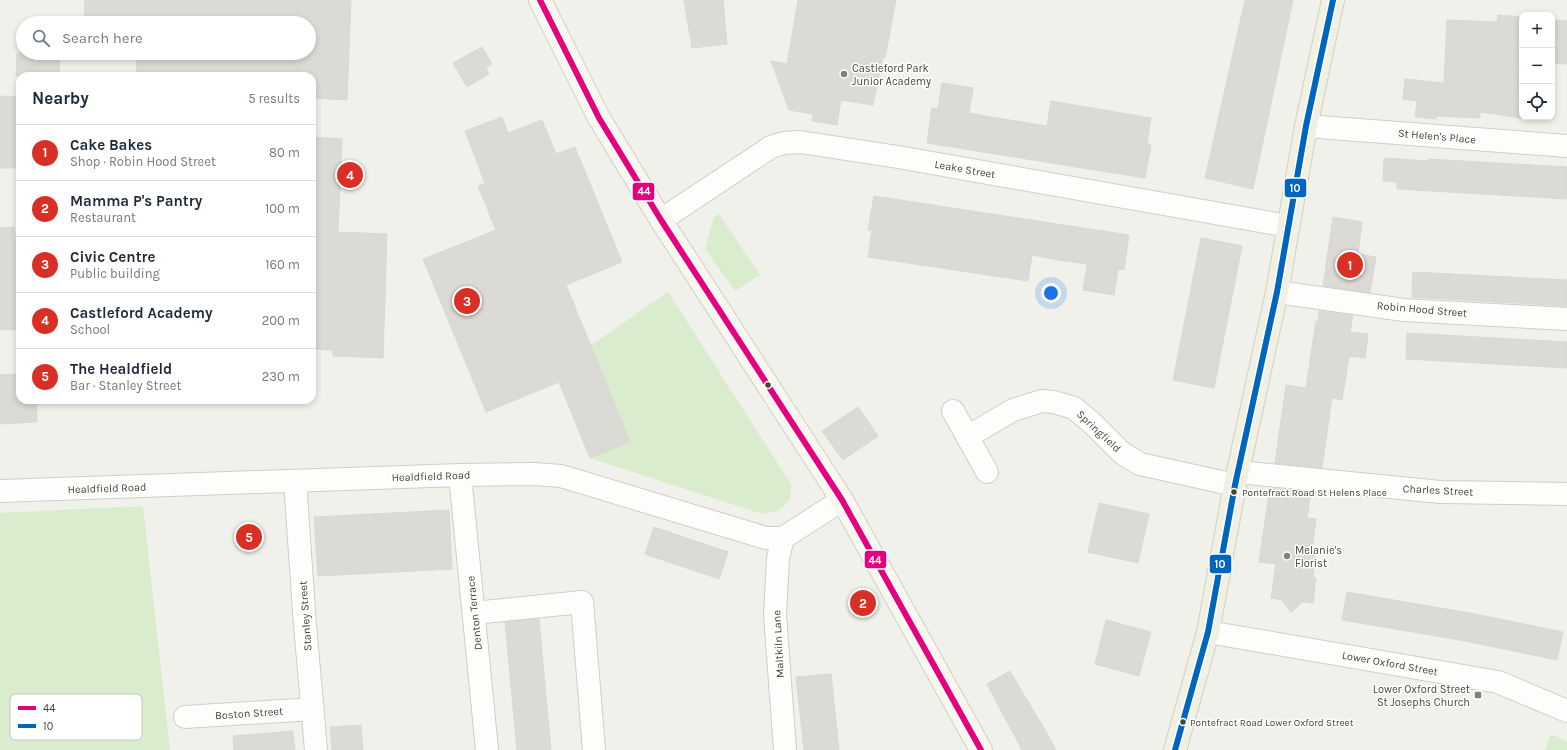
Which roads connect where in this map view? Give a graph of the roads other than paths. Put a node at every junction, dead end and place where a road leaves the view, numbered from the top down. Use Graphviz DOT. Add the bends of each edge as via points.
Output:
graph roads {
  1 [pos="540,0"];
  2 [pos="1333,0"];
  3 [pos="1306,126"];
  4 [pos="1567,146"];
  5 [pos="661,220"];
  6 [pos="1288,226"];
  7 [pos="1277,292"];
  8 [pos="1567,319"];
  9 [pos="953,412"];
  10 [pos="967,437"];
  11 [pos="987,472"];
  12 [pos="460,475"];
  13 [pos="1236,479"];
  14 [pos="295,481"];
  15 [pos="0,491"];
  16 [pos="1567,494"];
  17 [pos="842,500"];
  18 [pos="783,538"];
  19 [pos="474,613"];
  20 [pos="1208,632"];
  21 [pos="313,709"];
  22 [pos="1567,711"];
  23 [pos="185,717"];
  24 [pos="316,750"];
  25 [pos="487,750"];
  26 [pos="594,750"];
  27 [pos="785,750"];
  28 [pos="981,750"];
  29 [pos="1176,750"];
  1 -- 5 [label="street" via="599,118"];
  2 -- 3 [label="main road"];
  3 -- 4 [label="street, St Helen's Place"];
  3 -- 6 [label="main road"];
  5 -- 6 [label="street, Leake Street" via="771,147 800,142"];
  5 -- 17 [label="street"];
  6 -- 7 [label="main road"];
  7 -- 8 [label="street, Robin Hood Street" via="1404,310"];
  7 -- 13 [label="main road"];
  9 -- 10 [label="street"];
  10 -- 11 [label="street"];
  10 -- 13 [label="street, Springfield" via="1013,410 1042,401 1054,402 1074,408 1092,422 1122,453 1140,464"];
  12 -- 14 [label="street, Healdfield Road"];
  12 -- 18 [label="street, Healdfield Road" via="561,476 766,538"];
  12 -- 19 [label="street, Denton Terrace"];
  13 -- 16 [label="street, Charles Street" via="1440,492"];
  13 -- 20 [label="main road"];
  14 -- 15 [label="street, Healdfield Road"];
  14 -- 21 [label="street, Stanley Street"];
  17 -- 18 [label="street"];
  17 -- 28 [label="street"];
  18 -- 27 [label="street, Maltkiln Lane" via="778,558 775,615"];
  19 -- 25 [label="street, Denton Terrace"];
  19 -- 26 [label="street" via="582,602"];
  20 -- 22 [label="street, Lower Oxford Street" via="1498,682"];
  20 -- 29 [label="main road"];
  21 -- 23 [label="street, Boston Street"];
  21 -- 24 [label="street, Stanley Street"];
}
